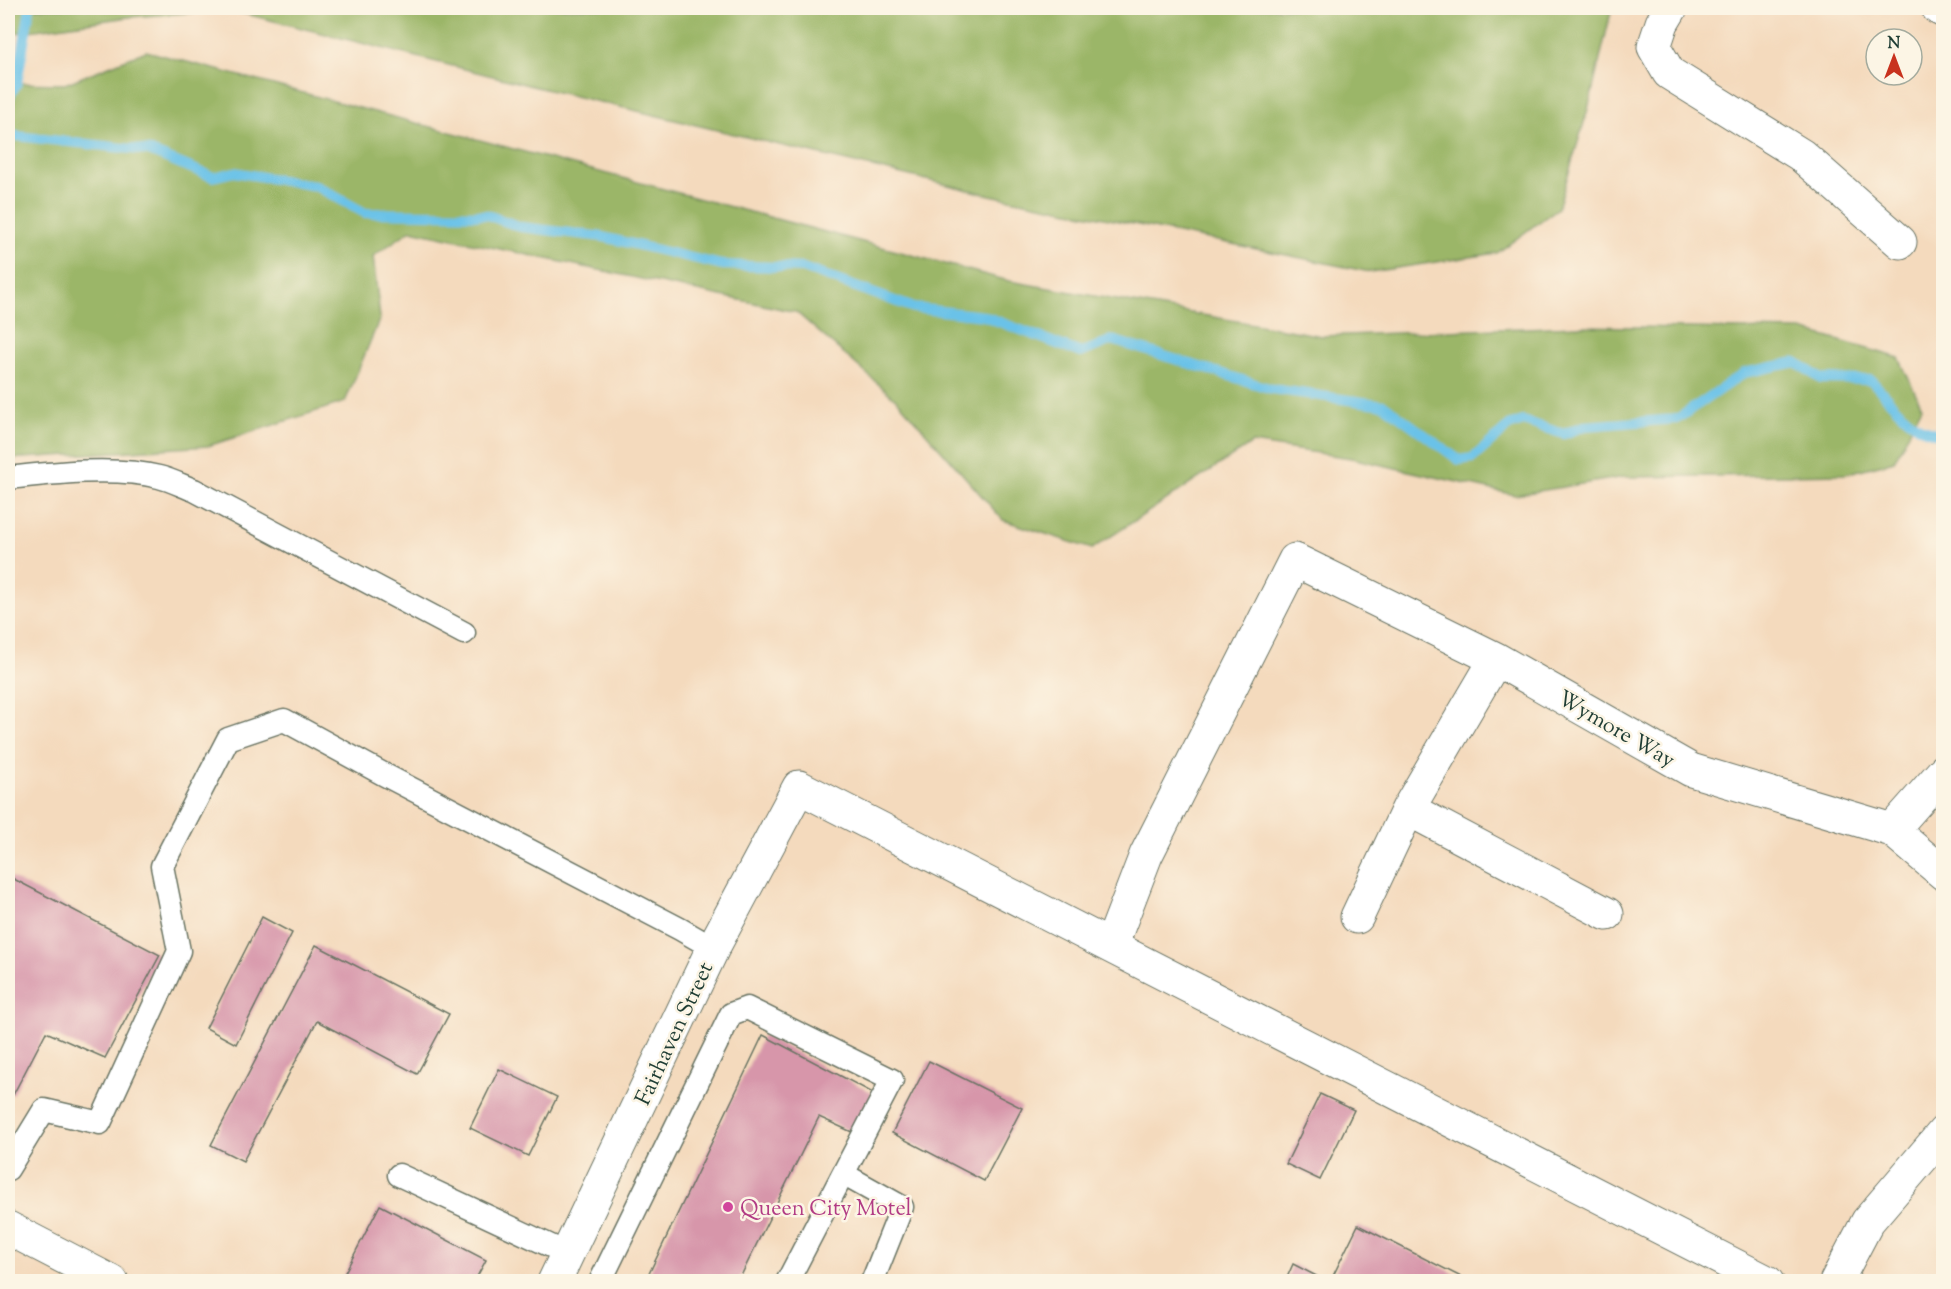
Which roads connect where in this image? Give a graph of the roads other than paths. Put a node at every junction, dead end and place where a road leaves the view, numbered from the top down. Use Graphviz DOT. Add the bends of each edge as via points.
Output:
graph roads {
  1 [pos="1671,8"];
  2 [pos="1938,8"];
  3 [pos="1944,11"];
  4 [pos="1900,242"];
  5 [pos="8,478"];
  6 [pos="464,633"];
  7 [pos="1496,659"];
  8 [pos="1944,771"];
  9 [pos="1408,809"];
  10 [pos="1892,830"];
  11 [pos="1944,874"];
  12 [pos="1607,914"];
  13 [pos="1357,917"];
  14 [pos="1111,946"];
  15 [pos="713,948"];
  16 [pos="1944,1132"];
  17 [pos="8,1169"];
  18 [pos="843,1174"];
  19 [pos="399,1175"];
  20 [pos="8,1228"];
  21 [pos="561,1268"];
  22 [pos="112,1281"];
  23 [pos="600,1281"];
  24 [pos="787,1281"];
  25 [pos="872,1281"];
  26 [pos="1767,1281"];
  27 [pos="1836,1281"];
  1 -- 4 [label="street" via="1654,47 1669,73 1801,155"];
  2 -- 3 [label="street"];
  5 -- 6 [label="lane" via="131,472 160,477 194,490"];
  7 -- 9 [label="street"];
  7 -- 10 [label="street, Wymore Way" via="1690,770"];
  7 -- 14 [label="street, Wymore Way" via="1295,560 1146,855"];
  8 -- 10 [label="street"];
  9 -- 12 [label="street"];
  9 -- 13 [label="street"];
  10 -- 11 [label="street, Wymore Way"];
  14 -- 15 [label="street, Fairhaven Street" via="799,787"];
  14 -- 26 [label="street"];
  15 -- 17 [label="lane" via="284,720 228,739 162,866 179,951 100,1123 44,1110"];
  15 -- 21 [label="street, Fairhaven Street"];
  16 -- 27 [label="street" via="1868,1221"];
  18 -- 23 [label="lane" via="892,1080 747,1008 731,1014"];
  18 -- 24 [label="lane"];
  18 -- 25 [label="lane" via="902,1207"];
  19 -- 21 [label="lane"];
  20 -- 22 [label="street"];
}
